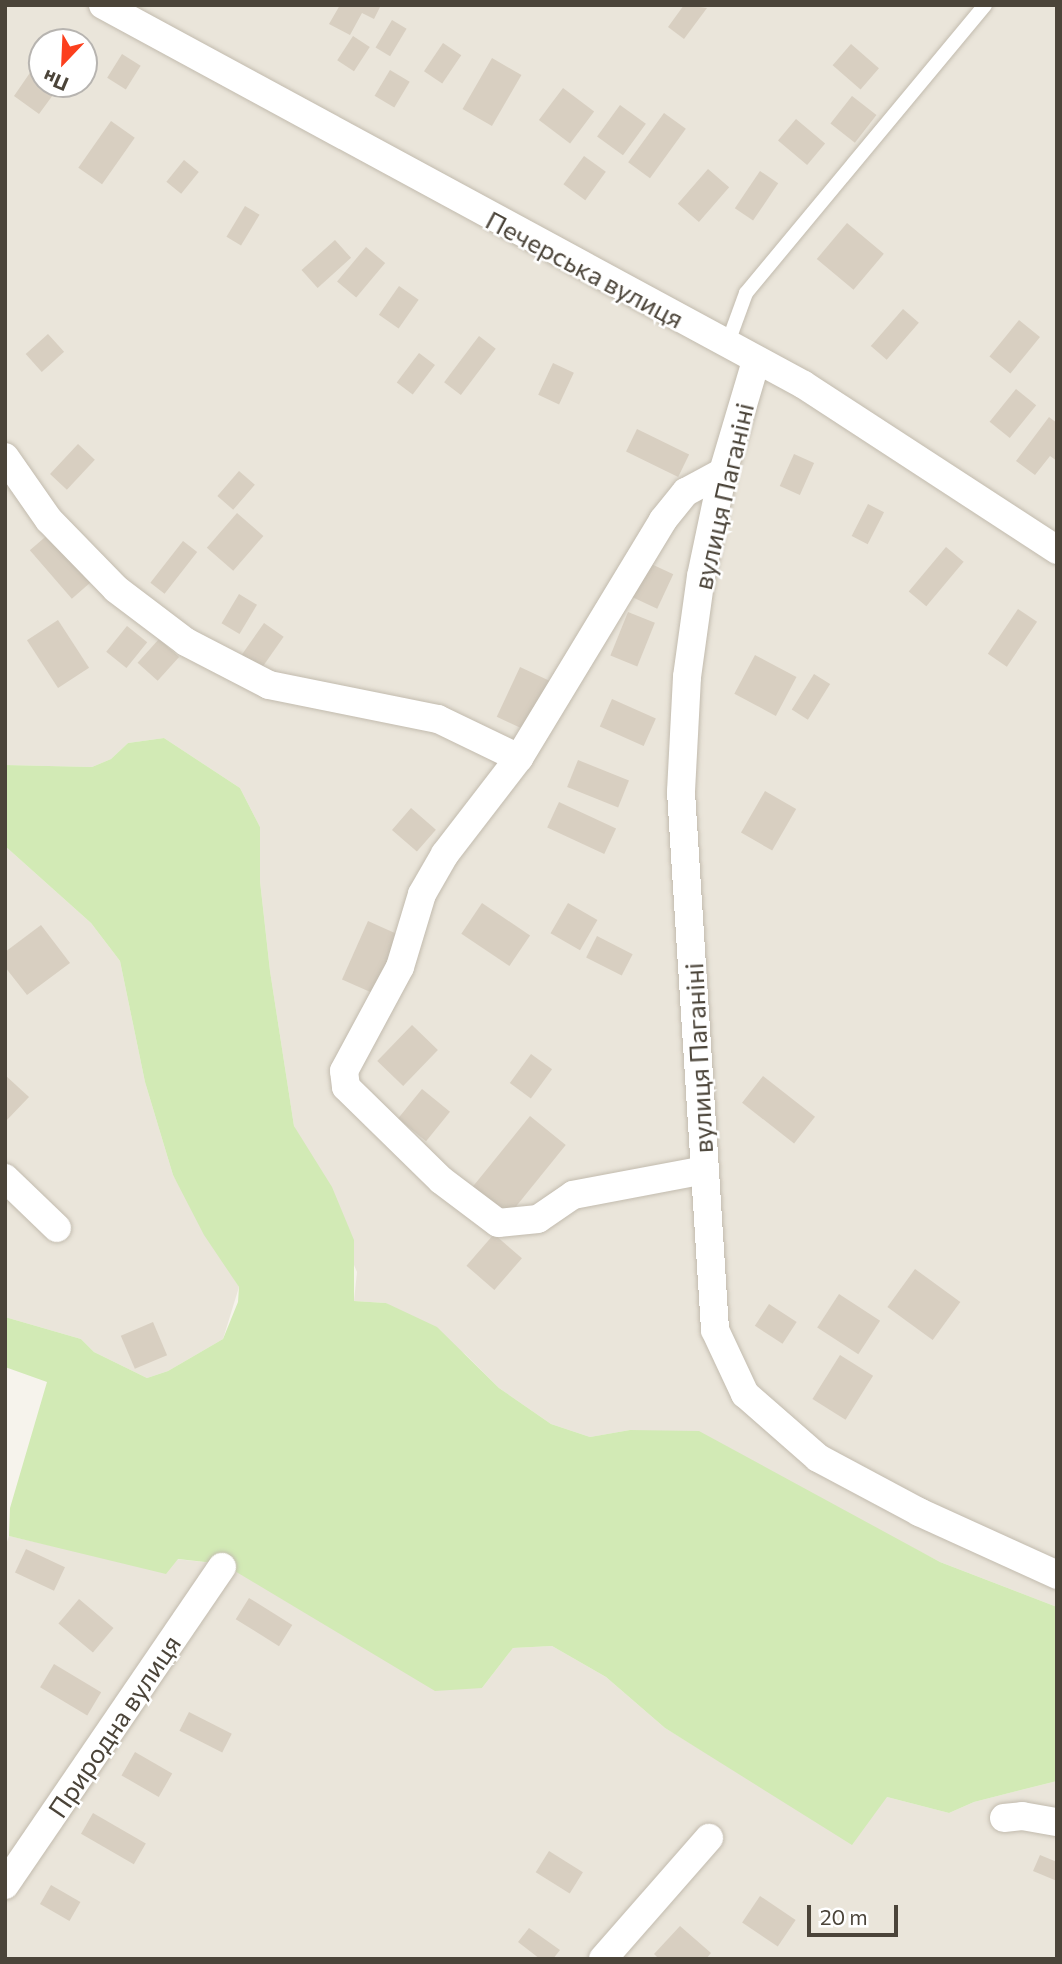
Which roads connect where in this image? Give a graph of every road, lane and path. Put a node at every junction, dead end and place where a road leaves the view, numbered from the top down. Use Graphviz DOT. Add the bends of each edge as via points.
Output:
graph roads {
  1 [pos="103,5"];
  2 [pos="985,5"];
  3 [pos="727,345"];
  4 [pos="756,361"];
  5 [pos="5,457"];
  6 [pos="723,472"];
  7 [pos="1057,550"];
  8 [pos="519,758"];
  9 [pos="705,1170"];
  10 [pos="5,1178"];
  11 [pos="57,1228"];
  12 [pos="222,1567"];
  13 [pos="1057,1575"];
  14 [pos="1004,1818"];
  15 [pos="1057,1822"];
  16 [pos="709,1838"];
  17 [pos="5,1885"];
  18 [pos="603,1959"];
  1 -- 3 [label="street, Печерська вулиця"];
  2 -- 3 [label="lane" via="746,293"];
  3 -- 4 [label="street, Печерська вулиця"];
  4 -- 6 [label="street, вулиця Паганіні"];
  4 -- 7 [label="street, Печерська вулиця" via="804,385"];
  5 -- 8 [label="street" via="49,520 116,589 187,642 269,685 438,719"];
  6 -- 8 [label="street" via="686,492 663,520"];
  6 -- 9 [label="street, вулиця Паганіні" via="687,677 681,792"];
  8 -- 9 [label="street" via="445,854 422,894 400,967 344,1071 346,1087 441,1180 498,1223 538,1219 573,1195"];
  9 -- 13 [label="street, вулиця Паганіні" via="715,1330 745,1394 818,1458 919,1512"];
  10 -- 11 [label="street"];
  12 -- 17 [label="street, Природна вулиця"];
  14 -- 15 [label="street"];
  16 -- 18 [label="street"];
}
